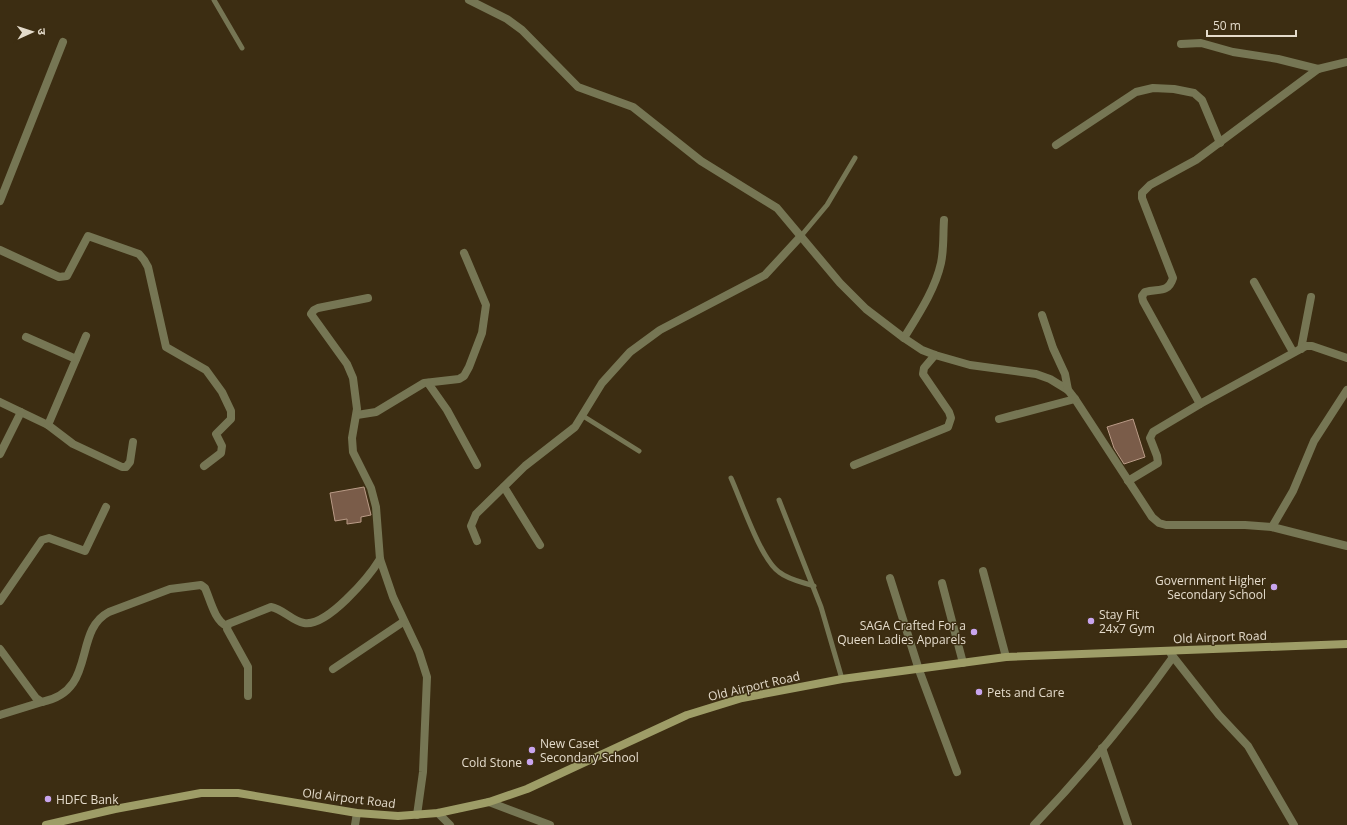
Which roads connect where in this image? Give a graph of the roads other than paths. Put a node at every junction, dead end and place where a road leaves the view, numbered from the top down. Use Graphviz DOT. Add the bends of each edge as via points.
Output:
graph roads {
  1 [pos="214,0"];
  2 [pos="469,0"];
  3 [pos="63,42"];
  4 [pos="1182,44"];
  5 [pos="242,48"];
  6 [pos="1347,62"];
  7 [pos="1318,69"];
  8 [pos="1220,143"];
  9 [pos="1056,145"];
  10 [pos="855,158"];
  11 [pos="0,201"];
  12 [pos="944,220"];
  13 [pos="801,236"];
  14 [pos="0,250"];
  15 [pos="464,253"];
  16 [pos="1254,282"];
  17 [pos="1311,296"];
  18 [pos="368,298"];
  19 [pos="1042,315"];
  20 [pos="86,336"];
  21 [pos="26,337"];
  22 [pos="904,338"];
  23 [pos="1297,351"];
  24 [pos="935,355"];
  25 [pos="1347,358"];
  26 [pos="76,359"];
  27 [pos="428,383"];
  28 [pos="1068,390"];
  29 [pos="1347,390"];
  30 [pos="1075,399"];
  31 [pos="0,402"];
  32 [pos="1200,404"];
  33 [pos="21,412"];
  34 [pos="357,415"];
  35 [pos="583,416"];
  36 [pos="999,419"];
  37 [pos="48,425"];
  38 [pos="133,442"];
  39 [pos="639,451"];
  40 [pos="0,454"];
  41 [pos="477,465"];
  42 [pos="854,465"];
  43 [pos="204,466"];
  44 [pos="731,478"];
  45 [pos="1128,481"];
  46 [pos="504,487"];
  47 [pos="779,500"];
  48 [pos="106,507"];
  49 [pos="1272,527"];
  50 [pos="477,541"];
  51 [pos="540,545"];
  52 [pos="1347,546"];
  53 [pos="380,559"];
  54 [pos="983,571"];
  55 [pos="890,578"];
  56 [pos="942,583"];
  57 [pos="814,586"];
  58 [pos="0,601"];
  59 [pos="403,622"];
  60 [pos="227,626"];
  61 [pos="1347,644"];
  62 [pos="0,649"];
  63 [pos="1171,654"];
  64 [pos="1006,657"];
  65 [pos="963,663"];
  66 [pos="333,669"];
  67 [pos="919,670"];
  68 [pos="842,679"];
  69 [pos="248,696"];
  70 [pos="42,702"];
  71 [pos="0,715"];
  72 [pos="1102,748"];
  73 [pos="957,772"];
  74 [pos="489,802"];
  75 [pos="357,813"];
  76 [pos="438,813"];
  77 [pos="418,815"];
  78 [pos="46,825"];
  79 [pos="355,825"];
  80 [pos="450,825"];
  81 [pos="550,825"];
  82 [pos="1034,825"];
  83 [pos="1128,825"];
  84 [pos="1294,825"];
  1 -- 5 [label="lane"];
  2 -- 13 [label="street" via="507,19 522,30 578,87 633,107 701,161 777,208"];
  3 -- 11 [label="street"];
  4 -- 7 [label="street" via="1201,43"];
  6 -- 7 [label="street"];
  7 -- 8 [label="street"];
  8 -- 9 [label="street" via="1202,100 1194,93 1174,88 1153,88 1136,92"];
  8 -- 32 [label="street" via="1196,160 1150,185 1142,193 1173,278 1168,288 1145,292 1142,296 1143,301"];
  10 -- 13 [label="lane" via="827,205"];
  12 -- 22 [label="street" via="941,262 937,277"];
  13 -- 22 [label="street" via="840,283 866,309"];
  13 -- 35 [label="street" via="765,275 660,330 630,352 602,383"];
  14 -- 43 [label="street" via="58,277 67,276 88,236 139,254 148,267 166,347 206,370 222,392 230,411 231,419 216,434 222,446 221,452"];
  15 -- 27 [label="street" via="486,305 482,333 464,376"];
  16 -- 23 [label="street"];
  17 -- 23 [label="street"];
  18 -- 34 [label="street" via="318,308 311,314 347,364 355,388"];
  19 -- 28 [label="street" via="1065,374"];
  20 -- 26 [label="street"];
  21 -- 26 [label="street"];
  22 -- 24 [label="street"];
  23 -- 25 [label="street" via="1312,346"];
  23 -- 32 [label="street"];
  24 -- 28 [label="street" via="970,365 1036,374"];
  24 -- 42 [label="street" via="924,368 923,374 949,412 951,418 948,427"];
  26 -- 37 [label="street"];
  27 -- 34 [label="street" via="376,412"];
  27 -- 41 [label="street" via="447,410"];
  28 -- 30 [label="street"];
  29 -- 49 [label="street" via="1314,441 1293,490"];
  30 -- 36 [label="street"];
  30 -- 45 [label="street"];
  31 -- 33 [label="street"];
  32 -- 45 [label="street" via="1151,435 1158,463"];
  33 -- 37 [label="street"];
  33 -- 40 [label="street"];
  34 -- 53 [label="street" via="353,452 371,488 376,507"];
  35 -- 39 [label="lane"];
  35 -- 46 [label="street" via="565,437 525,466"];
  37 -- 38 [label="street" via="73,444 122,467 126,467 130,462"];
  44 -- 57 [label="lane" via="763,552 772,566 787,578"];
  45 -- 49 [label="street" via="1152,517 1159,523"];
  46 -- 50 [label="street" via="472,520 471,526"];
  46 -- 51 [label="street"];
  47 -- 57 [label="lane"];
  48 -- 58 [label="street" via="85,551 49,538 42,540"];
  49 -- 52 [label="street"];
  53 -- 59 [label="street"];
  53 -- 60 [label="street" via="346,601 318,620 303,623 270,607 231,622"];
  54 -- 64 [label="street"];
  55 -- 67 [label="street"];
  56 -- 65 [label="street"];
  57 -- 68 [label="lane"];
  59 -- 66 [label="street"];
  59 -- 77 [label="street" via="419,652 427,677"];
  60 -- 69 [label="street" via="248,667"];
  60 -- 70 [label="street" via="222,625 205,588 201,585 170,589 108,612 94,623 79,674 72,686 51,700"];
  61 -- 63 [label="main road, Old Airport Road"];
  62 -- 70 [label="street" via="36,698"];
  63 -- 64 [label="main road, Old Airport Road"];
  63 -- 72 [label="street" via="1146,696"];
  63 -- 84 [label="street" via="1219,715 1248,746"];
  64 -- 65 [label="main road, Old Airport Road"];
  65 -- 67 [label="main road, Old Airport Road"];
  67 -- 68 [label="main road, Old Airport Road"];
  67 -- 73 [label="street"];
  68 -- 74 [label="main road, Old Airport Road" via="742,698 687,715 527,789"];
  70 -- 71 [label="street"];
  72 -- 82 [label="street"];
  72 -- 83 [label="street"];
  74 -- 76 [label="main road, Old Airport Road"];
  74 -- 81 [label="street"];
  75 -- 77 [label="main road, Old Airport Road"];
  75 -- 78 [label="main road, Old Airport Road" via="238,793 201,793"];
  75 -- 79 [label="street"];
  76 -- 77 [label="main road, Old Airport Road"];
  76 -- 80 [label="street"];
}
